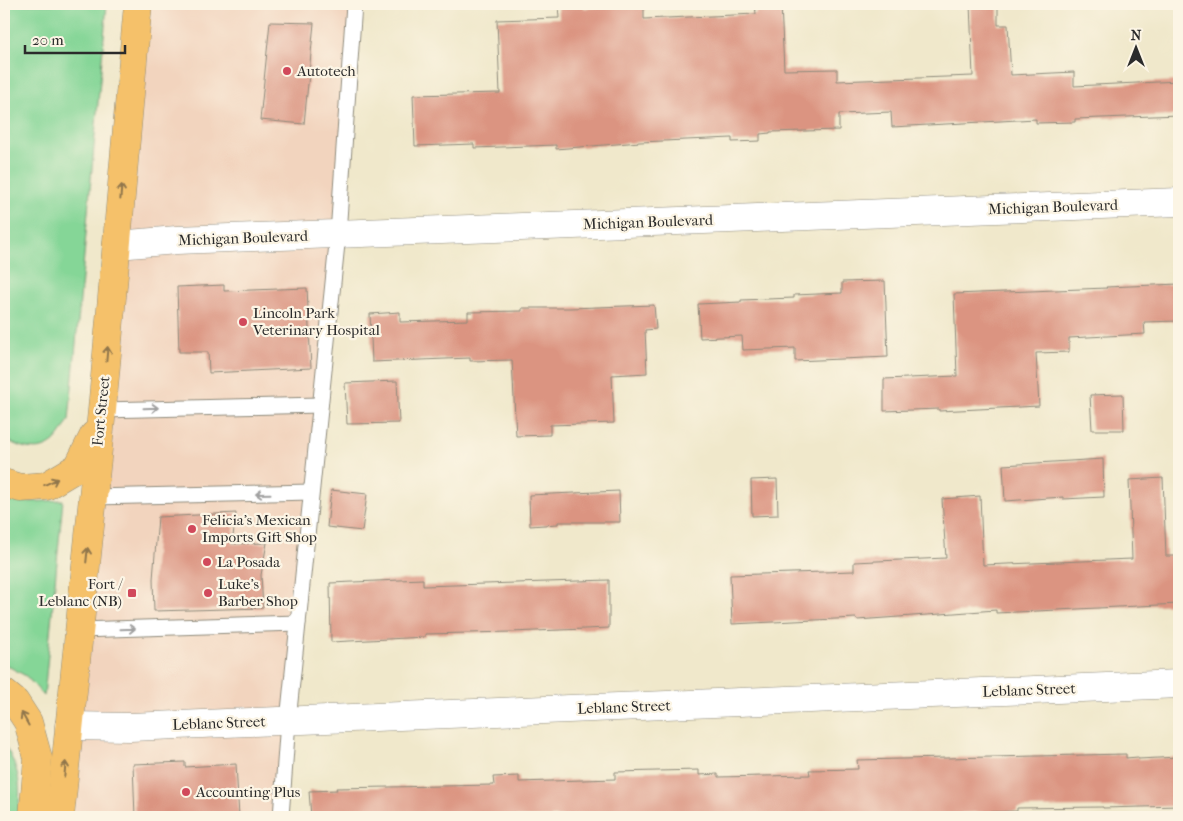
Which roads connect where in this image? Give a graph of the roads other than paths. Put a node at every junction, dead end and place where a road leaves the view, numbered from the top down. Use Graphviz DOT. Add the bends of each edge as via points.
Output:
graph roads {
  1 [pos="138,4"];
  2 [pos="354,4"];
  3 [pos="1179,202"];
  4 [pos="338,234"];
  5 [pos="117,245"];
  6 [pos="320,405"];
  7 [pos="101,415"];
  8 [pos="4,483"];
  9 [pos="312,492"];
  10 [pos="93,497"];
  11 [pos="298,622"];
  12 [pos="79,630"];
  13 [pos="1179,684"];
  14 [pos="4,693"];
  15 [pos="288,721"];
  16 [pos="69,726"];
  17 [pos="33,817"];
  18 [pos="60,817"];
  19 [pos="281,817"];
  5 -- 1 [label="main road, Fort Street, one-way"];
  2 -- 4 [label="lane"];
  3 -- 4 [label="street, Michigan Boulevard"];
  4 -- 5 [label="street, Michigan Boulevard"];
  4 -- 6 [label="lane"];
  7 -- 5 [label="main road, Fort Street, one-way"];
  7 -- 6 [label="lane, one-way"];
  6 -- 9 [label="lane"];
  8 -- 7 [label="main road, one-way" via="20,488 46,486 78,467"];
  7 -- 10 [label="main road, Fort Street"];
  9 -- 10 [label="lane, one-way"];
  9 -- 11 [label="lane"];
  12 -- 10 [label="main road, Fort Street, one-way"];
  12 -- 11 [label="lane, one-way"];
  11 -- 15 [label="lane"];
  12 -- 16 [label="main road, Fort Street"];
  13 -- 15 [label="street, Leblanc Street"];
  17 -- 14 [label="main road, one-way" via="38,758 28,722 15,702"];
  15 -- 16 [label="street, Leblanc Street"];
  15 -- 19 [label="lane"];
  18 -- 16 [label="main road, Fort Street, one-way"];
}
